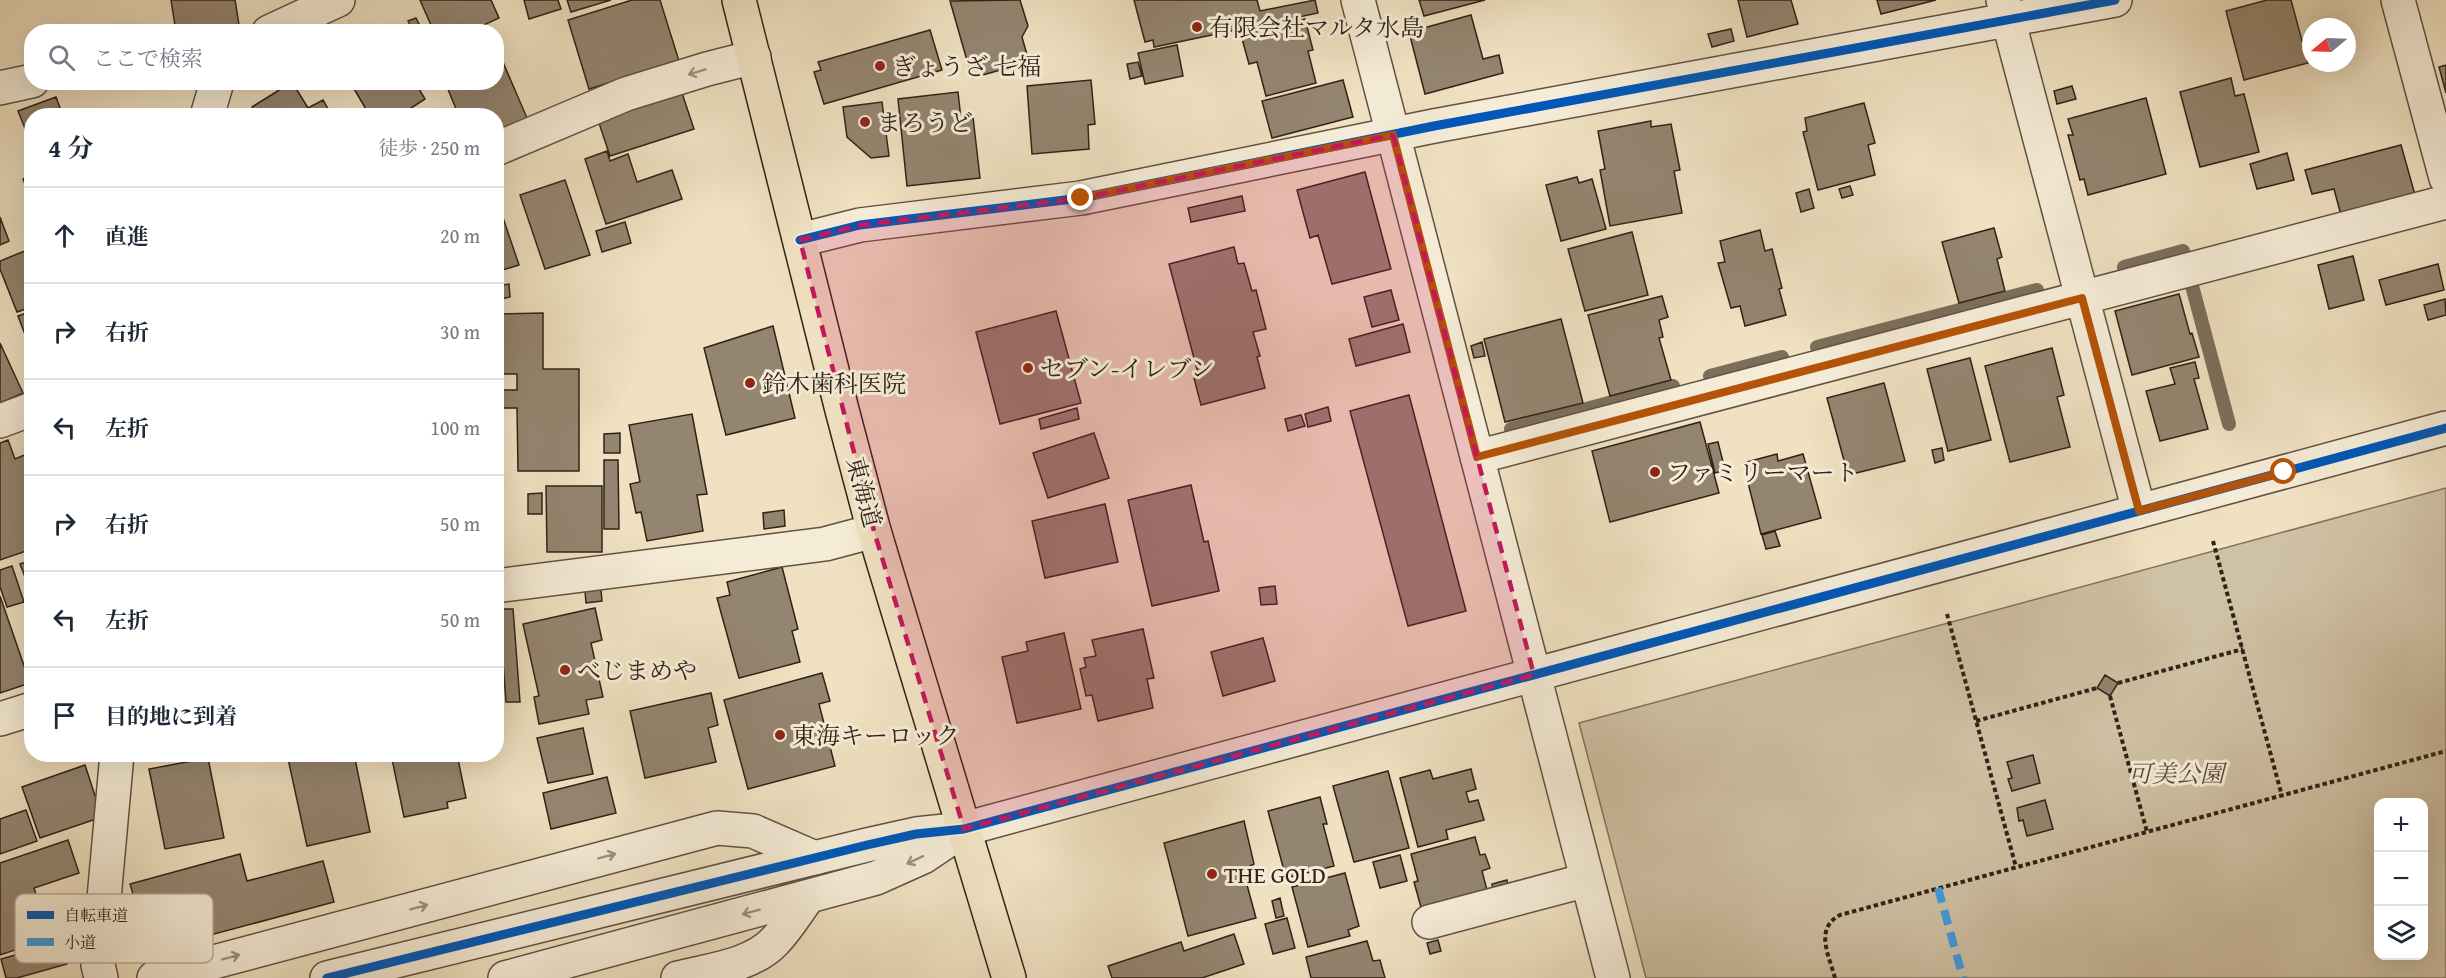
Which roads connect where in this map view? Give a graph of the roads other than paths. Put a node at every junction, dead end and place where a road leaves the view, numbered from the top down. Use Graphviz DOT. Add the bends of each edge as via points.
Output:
graph roads {
  1 [pos="338,0"];
  2 [pos="739,0"];
  3 [pos="1358,0"];
  4 [pos="2115,0"];
  5 [pos="2398,0"];
  6 [pos="305,7"];
  7 [pos="2006,10"];
  8 [pos="281,24"];
  9 [pos="754,57"];
  10 [pos="24,83"];
  11 [pos="0,88"];
  12 [pos="215,90"];
  13 [pos="209,108"];
  14 [pos="1393,135"];
  15 [pos="504,146"];
  16 [pos="2446,178"];
  17 [pos="2446,202"];
  18 [pos="800,240"];
  19 [pos="2082,298"];
  20 [pos="24,412"];
  21 [pos="0,421"];
  22 [pos="2446,428"];
  23 [pos="1477,457"];
  24 [pos="2139,511"];
  25 [pos="874,531"];
  26 [pos="504,585"];
  27 [pos="1534,675"];
  28 [pos="24,712"];
  29 [pos="0,719"];
  30 [pos="116,762"];
  31 [pos="964,829"];
  32 [pos="815,858"];
  33 [pos="1587,880"];
  34 [pos="104,894"];
  35 [pos="808,897"];
  36 [pos="1429,921"];
  37 [pos="213,962"];
  38 [pos="98,963"];
  39 [pos="210,963"];
  40 [pos="101,978"];
  41 [pos="154,978"];
  42 [pos="327,978"];
  43 [pos="505,978"];
  44 [pos="678,978"];
  45 [pos="1010,978"];
  46 [pos="1613,978"];
  1 -- 6 [label="street"];
  2 -- 9 [label="highway, 東海道"];
  3 -- 14 [label="street"];
  4 -- 7 [label="street"];
  5 -- 16 [label="street"];
  6 -- 8 [label="street"];
  7 -- 14 [label="street"];
  7 -- 19 [label="street"];
  9 -- 15 [label="street, one-way" via="626,94"];
  9 -- 18 [label="highway, 東海道"];
  10 -- 11 [label="street"];
  12 -- 13 [label="street"];
  14 -- 18 [label="street" via="1081,198 860,225"];
  14 -- 23 [label="street"];
  17 -- 19 [label="street"];
  18 -- 25 [label="highway, 東海道"];
  19 -- 23 [label="street"];
  19 -- 24 [label="street"];
  20 -- 21 [label="street"];
  22 -- 24 [label="street"];
  23 -- 27 [label="street"];
  24 -- 27 [label="street"];
  25 -- 26 [label="street" via="825,544"];
  25 -- 31 [label="highway, 東海道"];
  27 -- 31 [label="street"];
  27 -- 33 [label="street"];
  28 -- 29 [label="street"];
  30 -- 34 [label="street"];
  31 -- 32 [label="street" via="916,834"];
  31 -- 35 [label="street, one-way" via="923,856 876,878"];
  31 -- 45 [label="highway, 東海道"];
  37 -- 32 [label="street, one-way" via="717,828 753,831"];
  32 -- 42 [label="street"];
  33 -- 36 [label="street"];
  33 -- 46 [label="street"];
  35 -- 43 [label="street, one-way"];
  35 -- 44 [label="street" via="784,931 761,953"];
  38 -- 40 [label="street"];
  41 -- 39 [label="street, one-way"];
}
